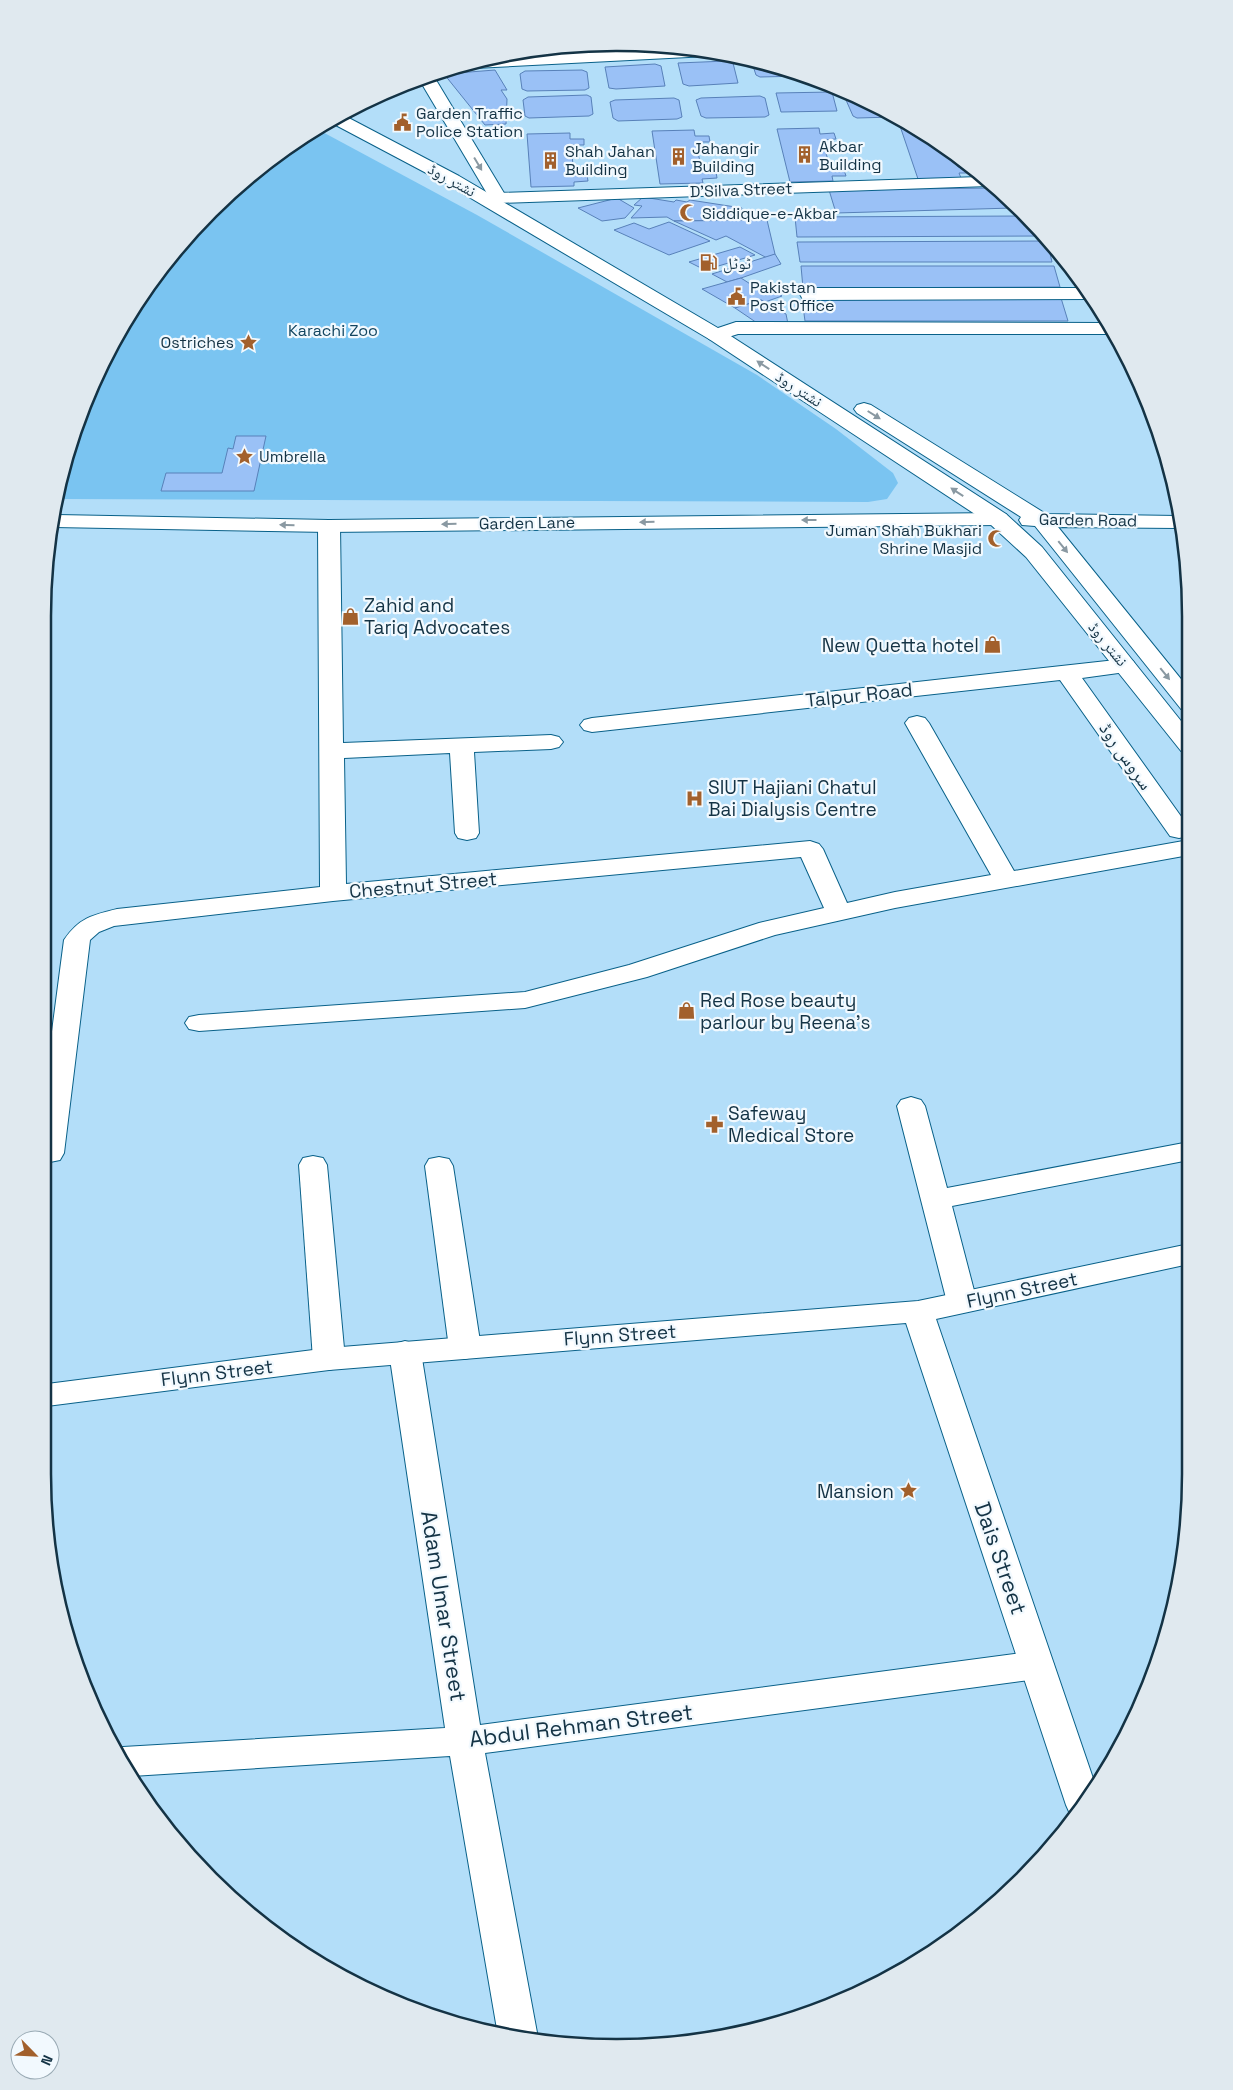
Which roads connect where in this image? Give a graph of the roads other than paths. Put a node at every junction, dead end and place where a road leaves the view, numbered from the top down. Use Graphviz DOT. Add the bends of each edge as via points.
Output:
graph roads {
  1 [pos="670,54"];
  2 [pos="510,61"];
  3 [pos="429,83"];
  4 [pos="352,117"];
  5 [pos="343,122"];
  6 [pos="978,182"];
  7 [pos="498,198"];
  8 [pos="1076,288"];
  9 [pos="809,294"];
  10 [pos="1083,297"];
  11 [pos="736,328"];
  12 [pos="1088,329"];
  13 [pos="1103,329"];
  14 [pos="716,335"];
  15 [pos="835,390"];
  16 [pos="851,401"];
  17 [pos="998,518"];
  18 [pos="1041,520"];
  19 [pos="60,521"];
  20 [pos="1174,522"];
  21 [pos="329,526"];
  22 [pos="1125,666"];
  23 [pos="1067,672"];
  24 [pos="1182,695"];
  25 [pos="917,723"];
  26 [pos="592,725"];
  27 [pos="1182,737"];
  28 [pos="551,742"];
  29 [pos="462,746"];
  30 [pos="330,751"];
  31 [pos="1182,831"];
  32 [pos="467,833"];
  33 [pos="1182,849"];
  34 [pos="1006,880"];
  35 [pos="333,893"];
  36 [pos="839,913"];
  37 [pos="199,1023"];
  38 [pos="911,1106"];
  39 [pos="51,1145"];
  40 [pos="1182,1152"];
  41 [pos="313,1166"];
  42 [pos="439,1166"];
  43 [pos="936,1200"];
  44 [pos="1182,1255"];
  45 [pos="962,1302"];
  46 [pos="918,1312"];
  47 [pos="465,1348"];
  48 [pos="405,1352"];
  49 [pos="329,1359"];
  50 [pos="51,1394"];
  51 [pos="1037,1665"];
  52 [pos="465,1741"];
  53 [pos="130,1762"];
  54 [pos="1081,1795"];
  55 [pos="517,2030"];
  1 -- 2 [label="street"];
  3 -- 7 [label="street, one-way"];
  4 -- 7 [label="street, نشتر روڈ"];
  5 -- 14 [label="street, نشتر روڈ" via="461,185"];
  6 -- 7 [label="street, D'Silva Street"];
  7 -- 11 [label="street, نشتر روڈ"];
  8 -- 9 [label="street"];
  10 -- 12 [label="street"];
  11 -- 12 [label="street"];
  11 -- 14 [label="street"];
  11 -- 15 [label="street, نشتر روڈ"];
  12 -- 13 [label="street"];
  17 -- 14 [label="street, نشتر روڈ, one-way"];
  16 -- 18 [label="street, نشتر روڈ, one-way"];
  17 -- 18 [label="street, Garden Road"];
  17 -- 21 [label="street, Garden Lane, one-way"];
  17 -- 22 [label="street, نشتر روڈ" via="1034,552"];
  18 -- 20 [label="street, Garden Road"];
  18 -- 24 [label="street, نشتر روڈ, one-way"];
  21 -- 19 [label="street, Garden Lane, one-way"];
  21 -- 30 [label="street, Chestnut Street"];
  22 -- 23 [label="street, Talpur Road"];
  22 -- 27 [label="street, نشتر روڈ"];
  23 -- 26 [label="street, Talpur Road"];
  23 -- 31 [label="street, سروس روڈ" via="1179,831"];
  25 -- 34 [label="street"];
  28 -- 29 [label="street"];
  29 -- 30 [label="street"];
  29 -- 32 [label="street"];
  30 -- 35 [label="street, Chestnut Street"];
  33 -- 34 [label="street"];
  34 -- 36 [label="street"];
  35 -- 36 [label="street, Chestnut Street" via="810,849"];
  35 -- 39 [label="street" via="116,917 96,922 83,930 78,940"];
  36 -- 37 [label="street" via="768,929 638,971 525,1000"];
  38 -- 43 [label="street"];
  40 -- 43 [label="street"];
  41 -- 49 [label="street"];
  42 -- 47 [label="street"];
  43 -- 45 [label="street"];
  44 -- 45 [label="street, Flynn Street"];
  45 -- 46 [label="street, Flynn Street"];
  46 -- 47 [label="street, Flynn Street"];
  46 -- 51 [label="street, Dais Street"];
  47 -- 48 [label="street, Flynn Street"];
  48 -- 49 [label="street, Flynn Street"];
  48 -- 52 [label="street, Adam Umar Street"];
  49 -- 50 [label="street, Flynn Street"];
  51 -- 52 [label="street, Abdul Rehman Street"];
  51 -- 54 [label="street, Dais Street"];
  52 -- 53 [label="street, Abdul Rehman Street"];
  52 -- 55 [label="street, Adam Umar Street"];
}
